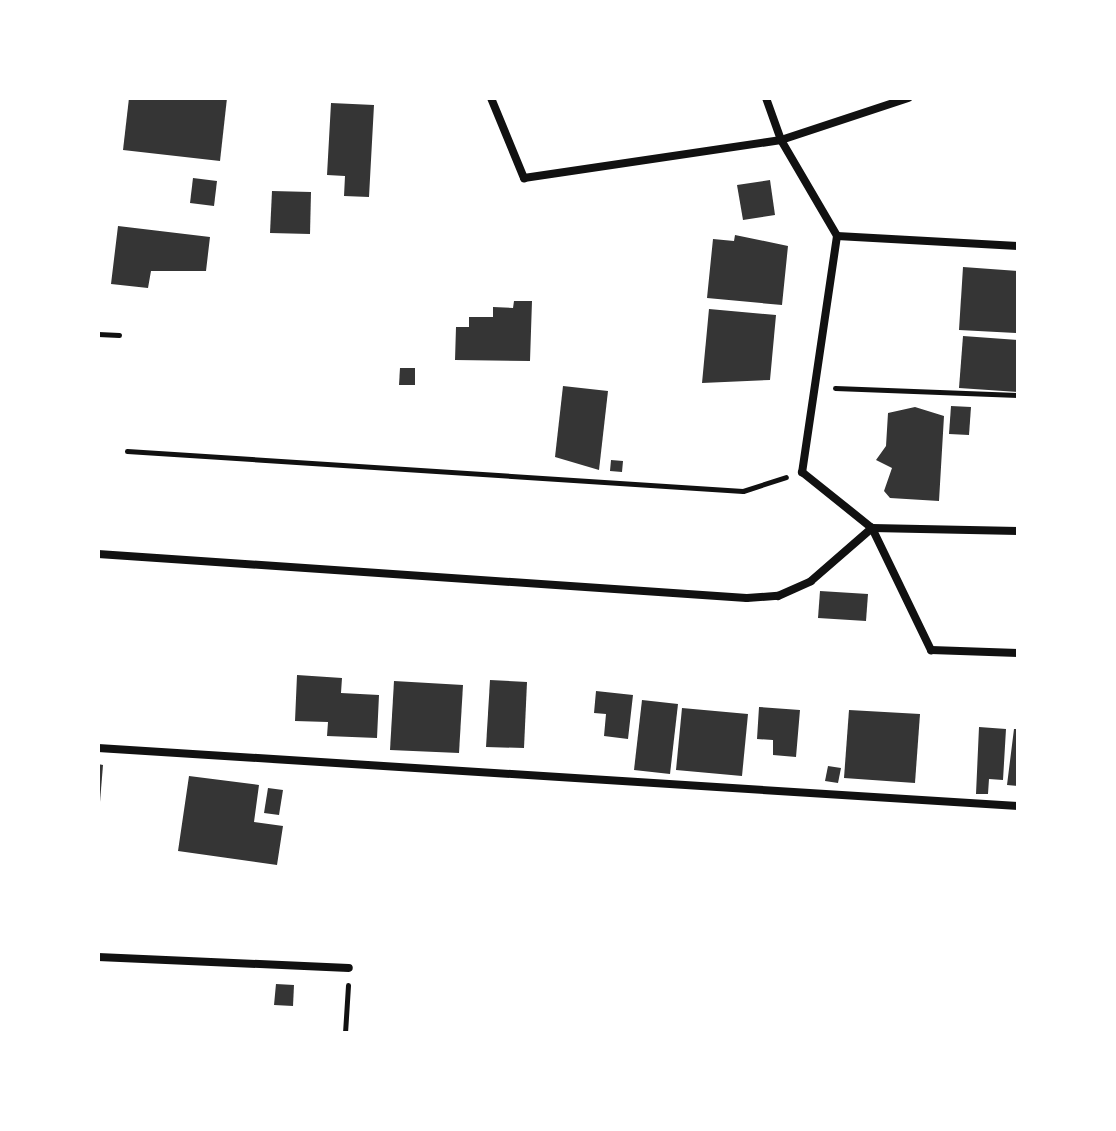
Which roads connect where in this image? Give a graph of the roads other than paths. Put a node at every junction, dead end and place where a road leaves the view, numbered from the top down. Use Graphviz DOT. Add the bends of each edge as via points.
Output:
graph roads {
  1 [pos="491,98"];
  2 [pos="766,98"];
  3 [pos="908,98"];
  4 [pos="781,140"];
  5 [pos="837,236"];
  6 [pos="1018,246"];
  7 [pos="872,528"];
  8 [pos="1018,531"];
  9 [pos="98,554"];
  10 [pos="1018,653"];
  11 [pos="98,748"];
  12 [pos="1018,806"];
  13 [pos="98,957"];
  14 [pos="349,968"];
  1 -- 4 [label="street" via="524,178"];
  2 -- 4 [label="street"];
  3 -- 4 [label="street"];
  4 -- 5 [label="street"];
  5 -- 6 [label="street"];
  5 -- 7 [label="street" via="810,387 802,472"];
  7 -- 8 [label="street"];
  7 -- 9 [label="street" via="811,581 778,596 747,598"];
  7 -- 10 [label="street" via="931,650"];
  11 -- 12 [label="street"];
  13 -- 14 [label="street"];
}
